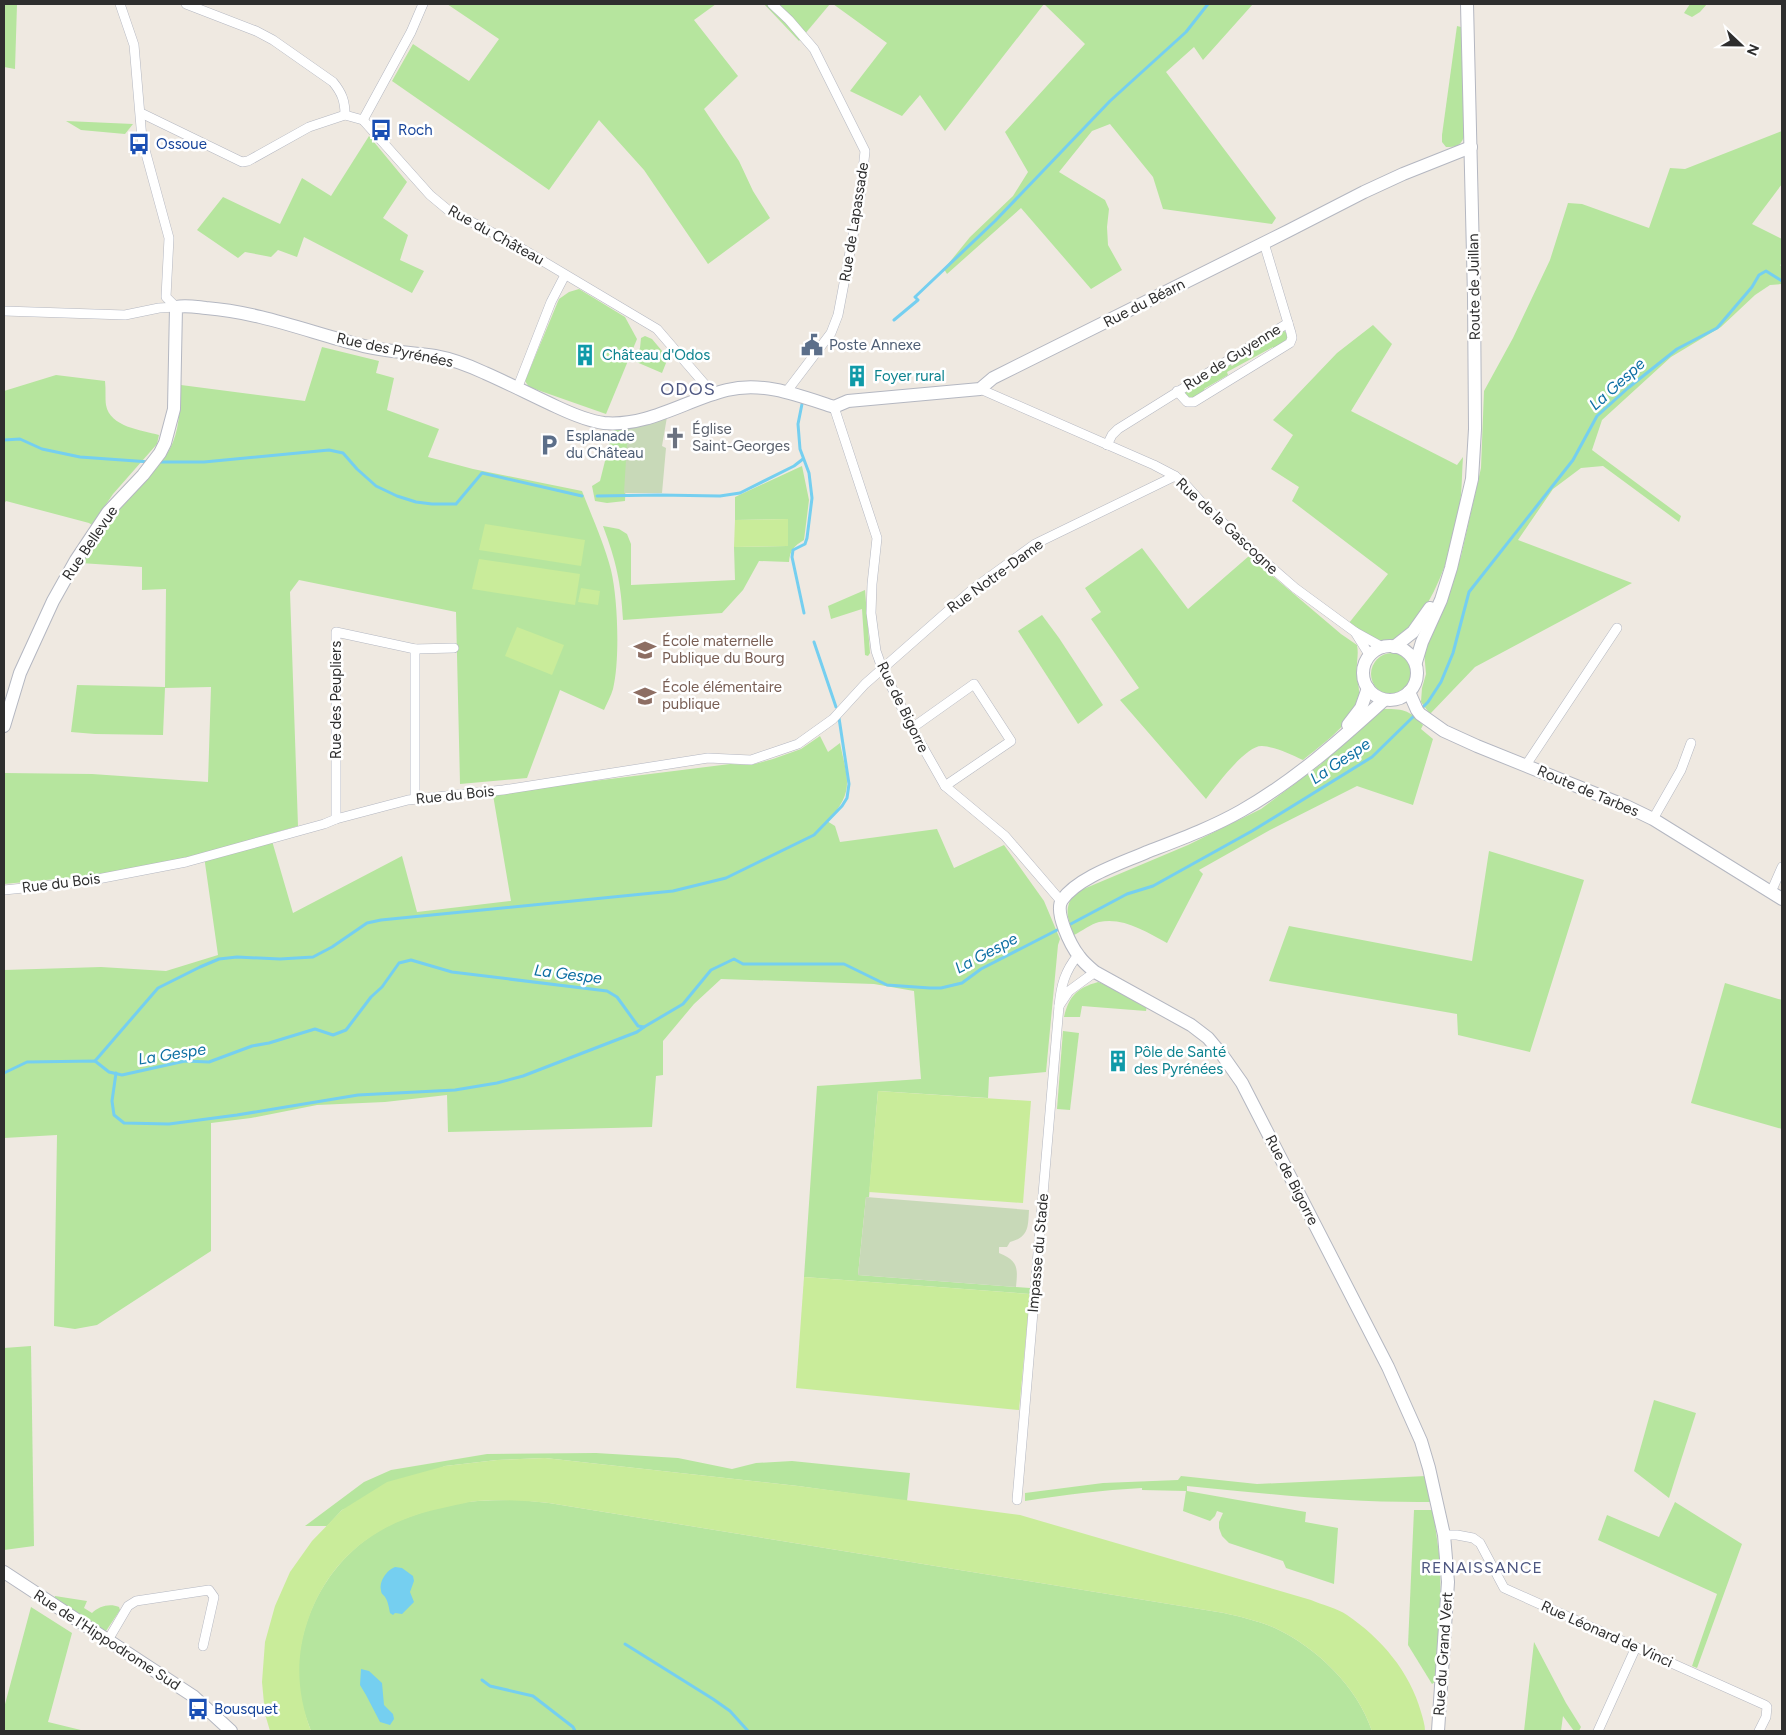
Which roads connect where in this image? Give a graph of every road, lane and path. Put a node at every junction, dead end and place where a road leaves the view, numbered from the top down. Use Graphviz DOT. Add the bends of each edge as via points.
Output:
graph roads {
  1 [pos="120,4"];
  2 [pos="186,4"];
  3 [pos="423,4"];
  4 [pos="772,4"];
  5 [pos="1467,4"];
  6 [pos="141,113"];
  7 [pos="345,115"];
  8 [pos="363,120"];
  9 [pos="1471,147"];
  10 [pos="1264,243"];
  11 [pos="565,275"];
  12 [pos="176,307"];
  13 [pos="4,311"];
  14 [pos="1288,323"];
  15 [pos="517,389"];
  16 [pos="980,389"];
  17 [pos="787,391"];
  18 [pos="1177,391"];
  19 [pos="714,395"];
  20 [pos="834,407"];
  21 [pos="1107,444"];
  22 [pos="1175,476"];
  23 [pos="1451,568"];
  24 [pos="1617,628"];
  25 [pos="1354,632"];
  26 [pos="1389,647"];
  27 [pos="454,648"];
  28 [pos="415,650"];
  29 [pos="1370,656"];
  30 [pos="1416,662"];
  31 [pos="882,668"];
  32 [pos="1368,688"];
  33 [pos="1409,692"];
  34 [pos="1384,700"];
  35 [pos="4,726"];
  36 [pos="912,728"];
  37 [pos="1692,743"];
  38 [pos="1331,748"];
  39 [pos="1526,765"];
  40 [pos="945,786"];
  41 [pos="415,799"];
  42 [pos="336,818"];
  43 [pos="1653,820"];
  44 [pos="1782,867"];
  45 [pos="4,890"];
  46 [pos="1771,892"];
  47 [pos="1782,899"];
  48 [pos="1061,901"];
  49 [pos="1078,955"];
  50 [pos="1095,972"];
  51 [pos="1059,1006"];
  52 [pos="1434,1488"];
  53 [pos="1018,1500"];
  54 [pos="1444,1536"];
  55 [pos="4,1572"];
  56 [pos="108,1640"];
  57 [pos="203,1646"];
  58 [pos="1636,1647"];
  59 [pos="231,1731"];
  60 [pos="1438,1731"];
  61 [pos="1598,1731"];
  62 [pos="1759,1731"];
  1 -- 6 [label="street" via="134,45"];
  2 -- 7 [label="street" via="256,31 334,82 345,102"];
  3 -- 8 [label="street"];
  4 -- 17 [label="street, Rue de Lapassade" via="814,49 864,151 860,199 838,315 831,333"];
  5 -- 9 [label="street, Route de Juillan"];
  6 -- 7 [label="street" via="242,162 310,127"];
  6 -- 12 [label="street" via="142,139 169,238 166,297"];
  7 -- 8 [label="street"];
  8 -- 11 [label="street, Rue du Château" via="430,195 448,210 509,241"];
  9 -- 10 [label="street, Rue du Béarn" via="1371,188"];
  9 -- 23 [label="street, Route de Juillan" via="1476,429 1472,479"];
  10 -- 14 [label="street, Rue de Guyenne"];
  10 -- 16 [label="street, Rue du Béarn" via="993,378"];
  11 -- 15 [label="street"];
  11 -- 19 [label="street, Rue du Château" via="657,329"];
  12 -- 13 [label="street, Rue des Pyrénées" via="125,315"];
  12 -- 15 [label="street, Rue des Pyrénées" via="221,309 362,346 436,356 486,373"];
  12 -- 35 [label="street, Rue Bellevue" via="174,409 165,444 108,512 76,560 20,673"];
  14 -- 18 [label="street, Rue de Guyenne"];
  14 -- 18 [label="street, Rue de Guyenne" via="1290,343 1194,402 1187,402"];
  15 -- 19 [label="street, Rue des Pyrénées" via="572,414 619,423 639,421"];
  16 -- 20 [label="street" via="848,401"];
  16 -- 21 [label="street, Rue de la Gascogne"];
  17 -- 19 [label="street, Rue des Pyrénées" via="758,387 728,389"];
  17 -- 20 [label="street, Rue des Pyrénées"];
  18 -- 21 [label="street, Rue de Guyenne" via="1118,428"];
  20 -- 31 [label="street, Rue de Bigorre" via="877,538 871,614"];
  21 -- 22 [label="street, Rue de la Gascogne"];
  22 -- 25 [label="street, Rue de la Gascogne" via="1269,566"];
  22 -- 31 [label="street, Rue Notre-Dame" via="1035,544 973,589"];
  23 -- 26 [label="street, Route de Juillan" via="1428,613 1414,632"];
  23 -- 30 [label="street, Route de Juillan"];
  24 -- 39 [label="street"];
  25 -- 26 [label="street, Rue de la Gascogne"];
  25 -- 29 [label="street, Rue de la Gascogne"];
  26 -- 29 [label="street"];
  26 -- 30 [label="street" via="1403,650"];
  27 -- 28 [label="street, Rue des Peupliers"];
  28 -- 41 [label="street"];
  28 -- 42 [label="street, Rue des Peupliers" via="336,632"];
  29 -- 32 [label="street" via="1364,674"];
  30 -- 33 [label="street" via="1417,679"];
  31 -- 36 [label="street, Rue de Bigorre"];
  31 -- 41 [label="street, Rue du Bois" via="832,720 798,744 751,760 708,758 503,790"];
  32 -- 34 [label="street"];
  32 -- 38 [label="street" via="1361,708"];
  33 -- 34 [label="street" via="1396,700"];
  33 -- 39 [label="street, Route de Tarbes" via="1421,714 1444,731"];
  34 -- 38 [label="street"];
  36 -- 40 [label="street, Rue de Bigorre"];
  36 -- 40 [label="street" via="974,684 1011,741"];
  37 -- 43 [label="street"];
  38 -- 48 [label="street" via="1279,788 1239,812 1094,875 1072,889"];
  39 -- 43 [label="street, Route de Tarbes"];
  40 -- 48 [label="street, Rue de Bigorre" via="1005,836"];
  41 -- 42 [label="street, Rue du Bois"];
  42 -- 45 [label="street, Rue du Bois" via="186,862 82,882"];
  43 -- 46 [label="street, Route de Tarbes"];
  44 -- 46 [label="street"];
  46 -- 47 [label="street, Route de Tarbes"];
  48 -- 49 [label="street, Rue de Bigorre" via="1061,918"];
  49 -- 50 [label="street, Rue de Bigorre"];
  49 -- 51 [label="street, Impasse du Stade" via="1069,965 1060,987"];
  50 -- 51 [label="street" via="1069,991"];
  50 -- 52 [label="street, Rue de Bigorre" via="1191,1025 1208,1038 1242,1083 1388,1367 1421,1441"];
  51 -- 53 [label="street, Impasse du Stade"];
  52 -- 54 [label="street, Rue du Grand Vert"];
  54 -- 58 [label="street, Rue Léonard de Vinci" via="1473,1538 1480,1543 1504,1588"];
  54 -- 60 [label="street, Rue du Grand Vert" via="1448,1582"];
  55 -- 56 [label="street, Rue de l'Hippodrome Sud"];
  56 -- 57 [label="street" via="128,1606 136,1601 210,1590 214,1596"];
  56 -- 59 [label="street, Rue de l'Hippodrome Sud" via="193,1696"];
  58 -- 61 [label="street"];
  58 -- 62 [label="street, Rue Léonard de Vinci" via="1765,1705 1766,1717"];
}
